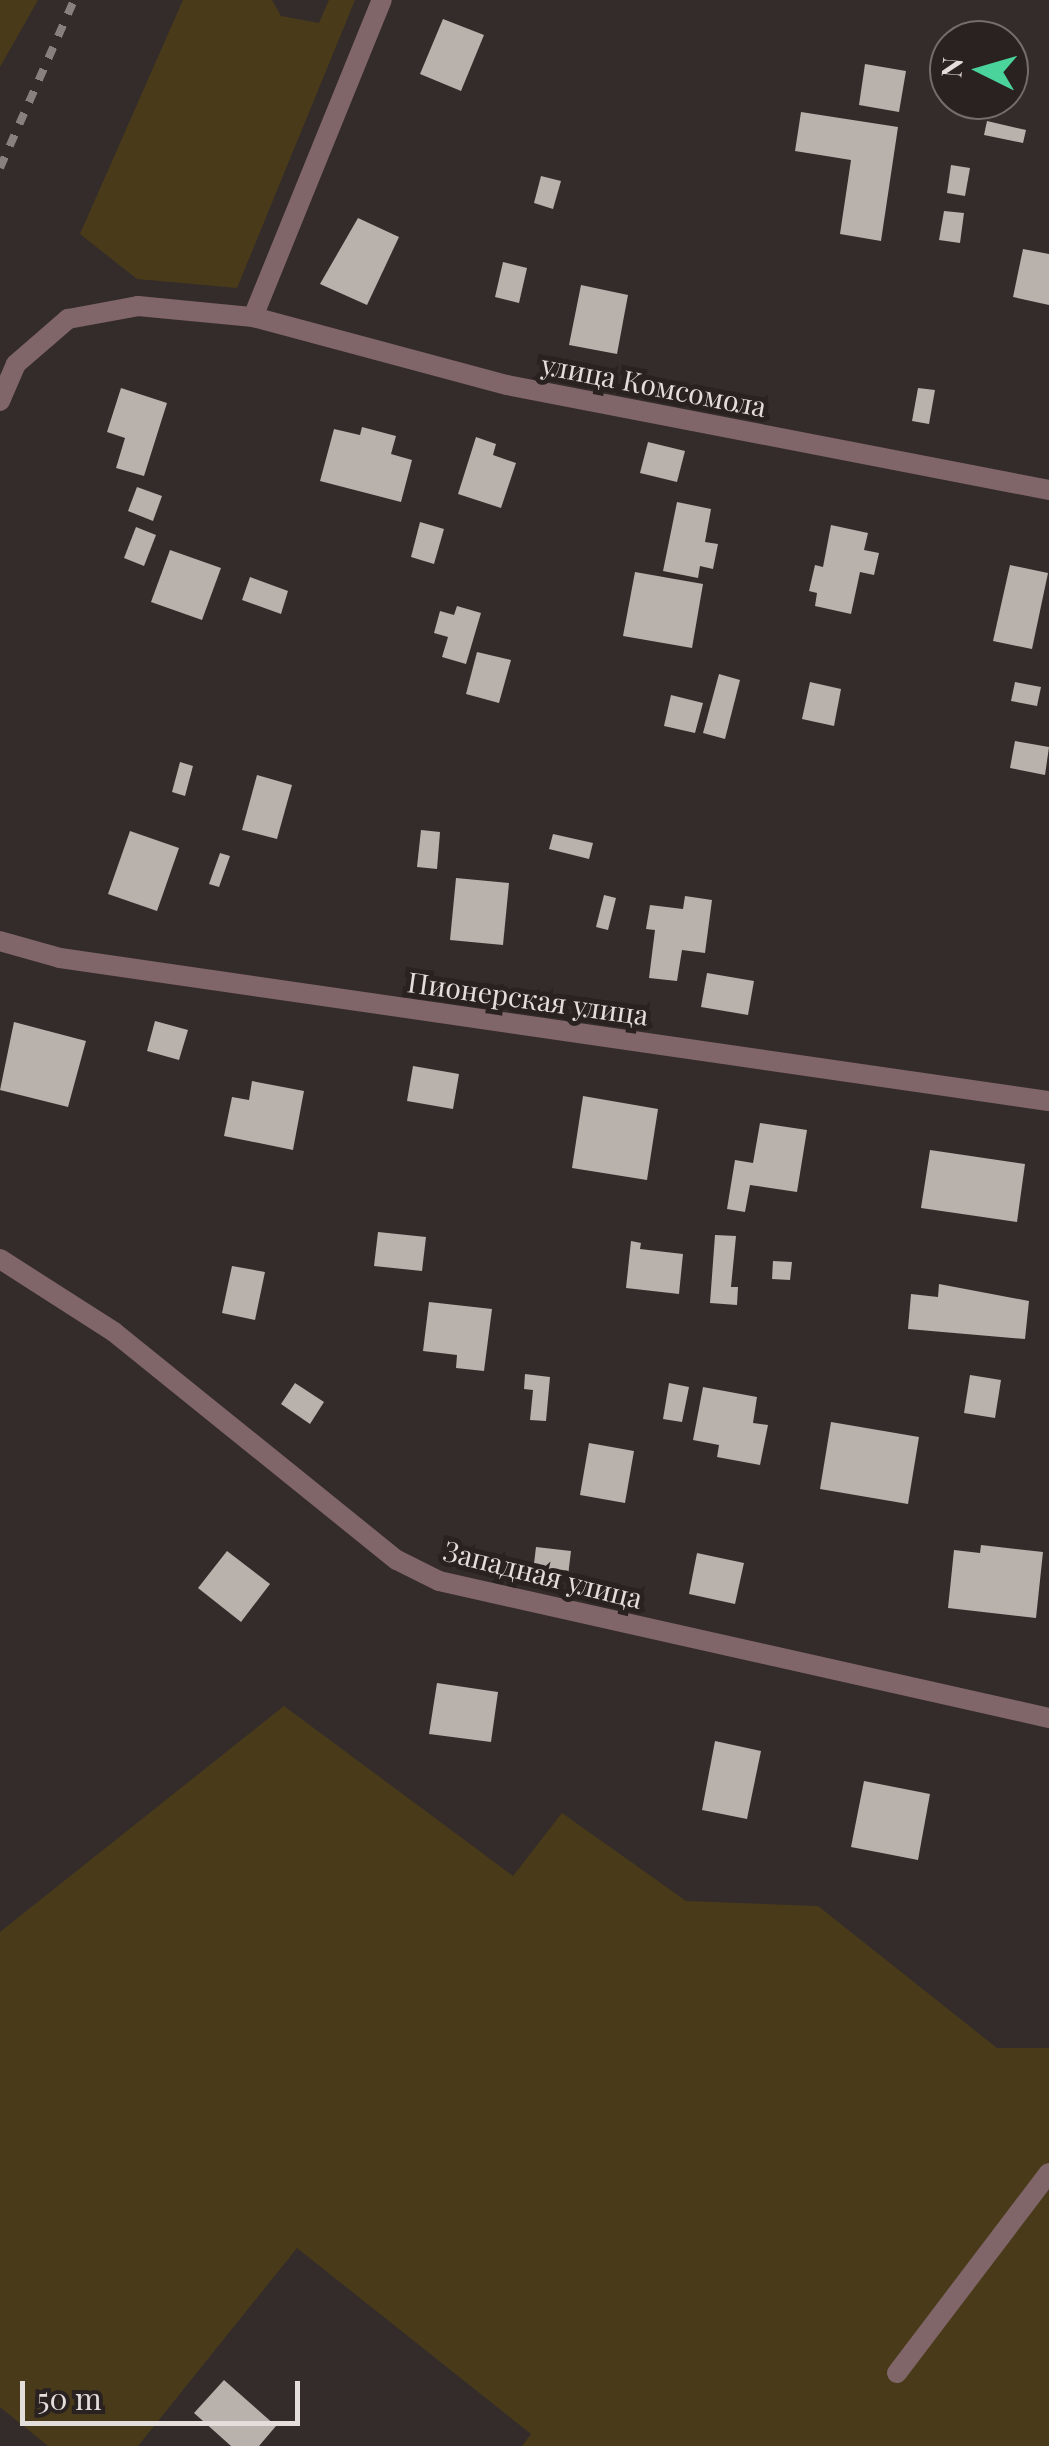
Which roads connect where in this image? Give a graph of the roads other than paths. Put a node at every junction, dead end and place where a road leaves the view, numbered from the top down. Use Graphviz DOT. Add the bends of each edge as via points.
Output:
graph roads {
  1 [pos="382,0"];
  2 [pos="252,318"];
  3 [pos="0,402"];
  4 [pos="1049,490"];
  5 [pos="0,941"];
  6 [pos="1049,1101"];
  7 [pos="0,1259"];
  8 [pos="1049,1718"];
  9 [pos="1049,2173"];
  10 [pos="897,2372"];
  1 -- 2 [label="street"];
  2 -- 3 [label="street, улица Комсомола" via="138,306 68,319 16,364"];
  2 -- 4 [label="street, улица Комсомола" via="507,384"];
  5 -- 6 [label="street, Пионерская улица" via="60,958"];
  7 -- 8 [label="street, Западная улица" via="114,1332 397,1560 439,1581"];
  9 -- 10 [label="street"];
}
